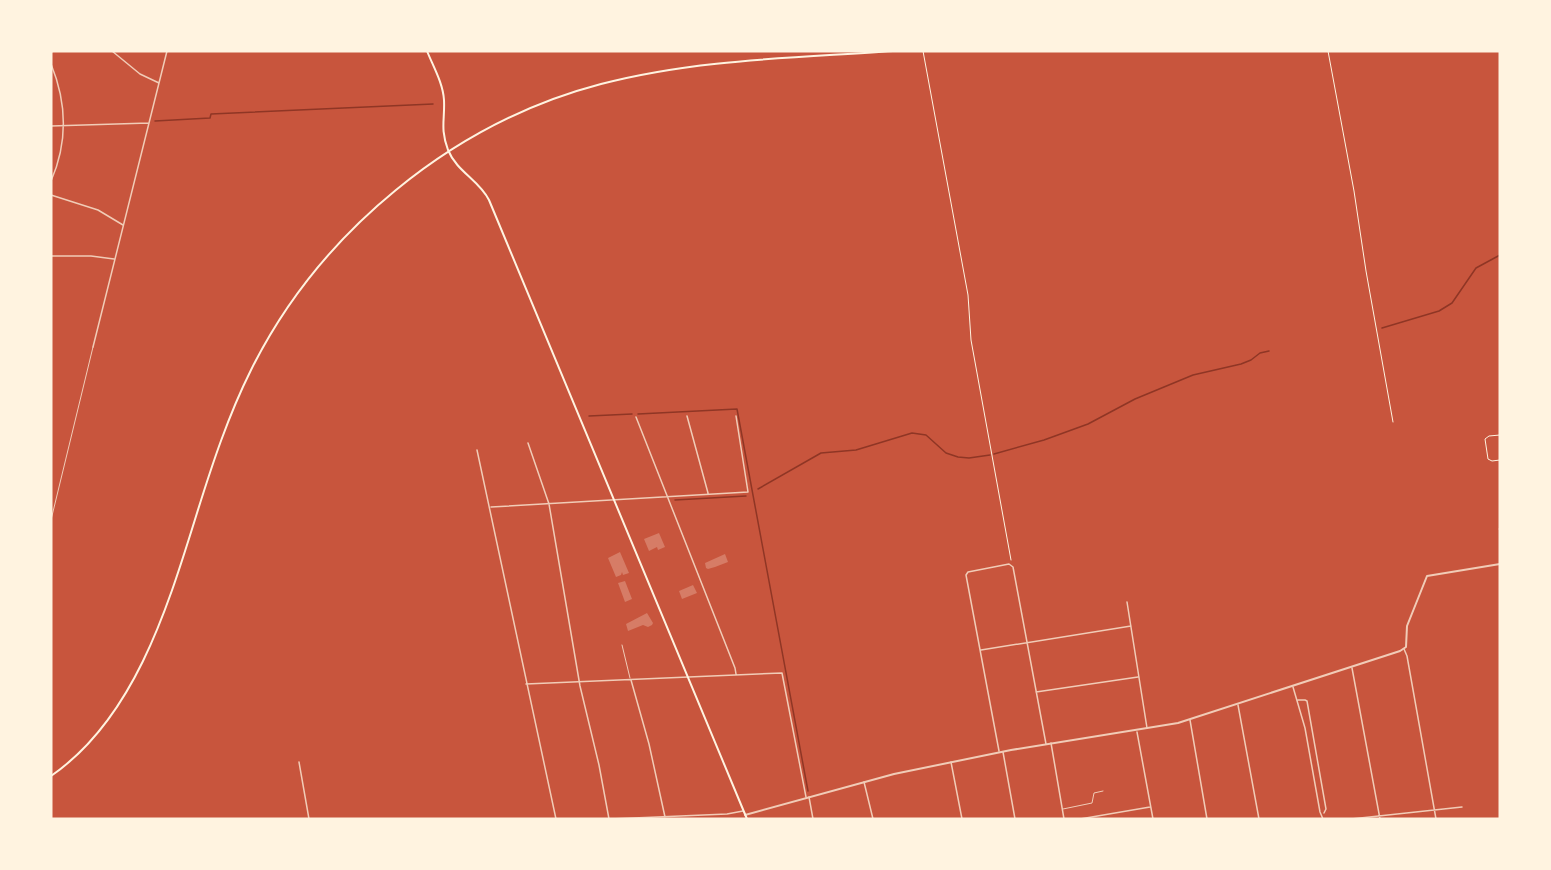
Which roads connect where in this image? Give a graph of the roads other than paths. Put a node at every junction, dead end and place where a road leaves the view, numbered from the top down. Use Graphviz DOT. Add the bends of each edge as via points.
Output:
graph roads {
  1 [pos="112,51"];
  2 [pos="167,51"];
  3 [pos="427,51"];
  4 [pos="893,51"];
  5 [pos="51,64"];
  6 [pos="159,83"];
  7 [pos="149,123"];
  8 [pos="51,126"];
  9 [pos="64,126"];
  10 [pos="449,152"];
  11 [pos="51,181"];
  12 [pos="51,195"];
  13 [pos="123,225"];
  14 [pos="51,256"];
  15 [pos="115,260"];
  16 [pos="93,347"];
  17 [pos="687,416"];
  18 [pos="736,416"];
  19 [pos="636,417"];
  20 [pos="528,443"];
  21 [pos="477,450"];
  22 [pos="708,494"];
  23 [pos="666,497"];
  24 [pos="614,500"];
  25 [pos="549,504"];
  26 [pos="490,507"];
  27 [pos="51,520"];
  28 [pos="1500,564"];
  29 [pos="1127,602"];
  30 [pos="1131,626"];
  31 [pos="1027,641"];
  32 [pos="622,645"];
  33 [pos="1404,649"];
  34 [pos="980,650"];
  35 [pos="1352,667"];
  36 [pos="736,675"];
  37 [pos="1139,676"];
  38 [pos="688,677"];
  39 [pos="631,679"];
  40 [pos="580,681"];
  41 [pos="526,684"];
  42 [pos="1293,686"];
  43 [pos="1036,692"];
  44 [pos="1298,700"];
  45 [pos="1238,704"];
  46 [pos="1190,719"];
  47 [pos="1148,729"];
  48 [pos="1137,731"];
  49 [pos="1051,743"];
  50 [pos="1046,744"];
  51 [pos="1001,752"];
  52 [pos="298,762"];
  53 [pos="951,762"];
  54 [pos="51,776"];
  55 [pos="864,781"];
  56 [pos="1103,790"];
  57 [pos="807,797"];
  58 [pos="1150,807"];
  59 [pos="1462,807"];
  60 [pos="1063,809"];
  61 [pos="1434,810"];
  62 [pos="744,813"];
  63 [pos="1323,814"];
  64 [pos="705,815"];
  65 [pos="1380,817"];
  66 [pos="662,818"];
  67 [pos="309,819"];
  68 [pos="556,819"];
  69 [pos="610,819"];
  70 [pos="705,819"];
  71 [pos="747,819"];
  72 [pos="813,819"];
  73 [pos="873,819"];
  74 [pos="962,819"];
  75 [pos="1015,819"];
  76 [pos="1064,819"];
  77 [pos="1080,819"];
  78 [pos="1153,819"];
  79 [pos="1207,819"];
  80 [pos="1258,819"];
  81 [pos="1323,819"];
  82 [pos="1351,819"];
  83 [pos="1436,819"];
  1 -- 6 [label="street" via="140,74"];
  2 -- 6 [label="street"];
  3 -- 10 [label="main road" via="442,92 442,133"];
  4 -- 10 [label="main road" via="710,65 600,84 518,115"];
  5 -- 9 [label="street" via="61,93"];
  6 -- 7 [label="street"];
  7 -- 9 [label="street"];
  7 -- 13 [label="street"];
  8 -- 9 [label="street"];
  9 -- 11 [label="street" via="60,156"];
  10 -- 24 [label="main road" via="489,200"];
  10 -- 54 [label="main road" via="384,200 345,237 274,328 228,420 176,582 141,666 106,721 80,752"];
  12 -- 13 [label="street" via="91,207"];
  13 -- 15 [label="street"];
  14 -- 15 [label="street"];
  15 -- 16 [label="street"];
  16 -- 27 [label="lane"];
  17 -- 22 [label="street"];
  18 -- 22 [label="street" via="748,492"];
  19 -- 23 [label="street"];
  20 -- 25 [label="street"];
  21 -- 26 [label="street"];
  22 -- 23 [label="street"];
  23 -- 24 [label="street"];
  23 -- 36 [label="street"];
  24 -- 25 [label="street"];
  24 -- 38 [label="main road"];
  25 -- 26 [label="street"];
  25 -- 40 [label="street"];
  26 -- 41 [label="street"];
  28 -- 33 [label="street" via="1428,576 1407,626"];
  29 -- 30 [label="street"];
  30 -- 31 [label="street"];
  30 -- 37 [label="street"];
  31 -- 34 [label="street"];
  31 -- 34 [label="street" via="1011,565 967,573"];
  31 -- 43 [label="street"];
  32 -- 39 [label="lane"];
  33 -- 35 [label="street"];
  33 -- 61 [label="street"];
  34 -- 51 [label="street"];
  35 -- 42 [label="street"];
  35 -- 65 [label="street"];
  36 -- 38 [label="street"];
  36 -- 57 [label="street" via="783,673"];
  37 -- 43 [label="street"];
  37 -- 47 [label="street"];
  38 -- 39 [label="street"];
  38 -- 62 [label="main road"];
  39 -- 40 [label="street"];
  39 -- 66 [label="street"];
  40 -- 41 [label="street"];
  40 -- 69 [label="street"];
  41 -- 68 [label="street"];
  42 -- 44 [label="street"];
  42 -- 45 [label="street"];
  43 -- 50 [label="street"];
  44 -- 63 [label="street"];
  44 -- 63 [label="street" via="1308,701 1326,809"];
  45 -- 46 [label="street"];
  45 -- 80 [label="street"];
  46 -- 47 [label="street"];
  46 -- 79 [label="street"];
  47 -- 48 [label="street"];
  48 -- 49 [label="street"];
  48 -- 58 [label="street"];
  49 -- 50 [label="street"];
  49 -- 60 [label="street"];
  50 -- 51 [label="street"];
  51 -- 53 [label="street"];
  51 -- 75 [label="street"];
  52 -- 67 [label="street"];
  53 -- 55 [label="street"];
  53 -- 74 [label="street"];
  55 -- 57 [label="street"];
  55 -- 73 [label="street"];
  56 -- 60 [label="lane" via="1094,793 1092,804"];
  57 -- 62 [label="street"];
  57 -- 72 [label="street"];
  58 -- 77 [label="street"];
  58 -- 78 [label="street"];
  59 -- 61 [label="street"];
  60 -- 76 [label="street"];
  61 -- 65 [label="street"];
  61 -- 83 [label="street"];
  62 -- 64 [label="street"];
  62 -- 71 [label="main road"];
  63 -- 81 [label="street"];
  64 -- 66 [label="street"];
  64 -- 70 [label="street"];
  65 -- 82 [label="street"];
  66 -- 69 [label="street"];
}
